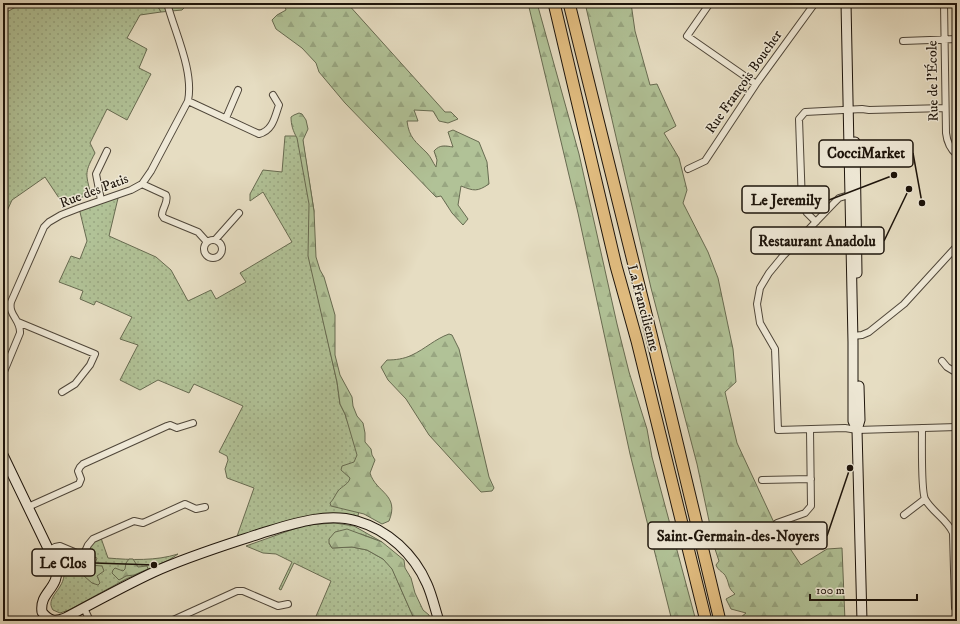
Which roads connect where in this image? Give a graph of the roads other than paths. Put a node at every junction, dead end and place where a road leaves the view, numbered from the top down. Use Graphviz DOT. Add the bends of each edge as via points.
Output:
graph roads {
  1 [pos="167,3"];
  2 [pos="554,3"];
  3 [pos="569,3"];
  4 [pos="710,3"];
  5 [pos="815,3"];
  6 [pos="846,3"];
  7 [pos="852,3"];
  8 [pos="944,3"];
  9 [pos="957,39"];
  10 [pos="945,40"];
  11 [pos="903,41"];
  12 [pos="756,84"];
  13 [pos="238,90"];
  14 [pos="273,95"];
  15 [pos="188,101"];
  16 [pos="945,108"];
  17 [pos="851,110"];
  18 [pos="226,118"];
  19 [pos="107,151"];
  20 [pos="957,155"];
  21 [pos="688,169"];
  22 [pos="142,184"];
  23 [pos="849,195"];
  24 [pos="101,200"];
  25 [pos="239,213"];
  26 [pos="816,222"];
  27 [pos="215,240"];
  28 [pos="207,242"];
  29 [pos="957,246"];
  30 [pos="18,322"];
  31 [pos="856,335"];
  32 [pos="942,361"];
  33 [pos="957,373"];
  34 [pos="3,374"];
  35 [pos="62,392"];
  36 [pos="193,423"];
  37 [pos="957,427"];
  38 [pos="922,428"];
  39 [pos="810,430"];
  40 [pos="857,430"];
  41 [pos="3,455"];
  42 [pos="811,479"];
  43 [pos="762,480"];
  44 [pos="925,499"];
  45 [pos="28,507"];
  46 [pos="205,507"];
  47 [pos="904,515"];
  48 [pos="777,523"];
  49 [pos="955,532"];
  50 [pos="49,550"];
  51 [pos="82,556"];
  52 [pos="91,559"];
  53 [pos="288,604"];
  54 [pos="84,608"];
  55 [pos="957,610"];
  56 [pos="44,619"];
  57 [pos="90,621"];
  58 [pos="171,621"];
  59 [pos="439,621"];
  60 [pos="706,621"];
  61 [pos="720,621"];
  62 [pos="862,621"];
  1 -- 15 [label="street, Rue des Patis" via="188,77"];
  2 -- 60 [label="highway, La Francilienne" via="616,266"];
  3 -- 61 [label="highway, La Francilienne"];
  4 -- 12 [label="street" via="687,36"];
  5 -- 12 [label="street, Rue François Boucher"];
  6 -- 17 [label="main road"];
  7 -- 17 [label="main road"];
  8 -- 10 [label="street, Rue de l'École"];
  9 -- 10 [label="street"];
  10 -- 11 [label="street"];
  10 -- 16 [label="street, Rue de l'École"];
  12 -- 21 [label="street, Rue François Boucher" via="705,161"];
  13 -- 18 [label="street"];
  14 -- 18 [label="street" via="279,105 271,127 265,132 259,134"];
  15 -- 18 [label="street"];
  15 -- 22 [label="street, Rue des Patis"];
  16 -- 17 [label="street"];
  16 -- 20 [label="street, Rue de l'École" via="947,141"];
  17 -- 23 [label="main road"];
  17 -- 26 [label="street" via="805,112 799,119 802,204"];
  17 -- 31 [label="main road"];
  19 -- 24 [label="street" via="96,174"];
  22 -- 24 [label="street, Rue des Patis"];
  22 -- 28 [label="street" via="166,195 168,200 162,212 164,218 198,232"];
  23 -- 26 [label="street" via="839,198"];
  23 -- 31 [label="main road"];
  24 -- 30 [label="street, Rue des Patis" via="61,215 44,227 11,302 10,310"];
  25 -- 27 [label="street"];
  26 -- 39 [label="street" via="768,273 760,288 757,304 760,323 775,349 778,430"];
  27 -- 28 [label="street"];
  27 -- 28 [label="street" via="222,249 215,257 209,257 205,253 204,247"];
  29 -- 31 [label="street" via="904,304 869,332"];
  30 -- 34 [label="street, Rue des Patis" via="20,333"];
  30 -- 35 [label="street" via="95,354 75,384"];
  31 -- 40 [label="main road" via="853,421"];
  32 -- 33 [label="street"];
  36 -- 45 [label="street" via="177,428 167,426 83,464 78,471 81,479 79,484"];
  37 -- 38 [label="street"];
  38 -- 40 [label="street"];
  38 -- 44 [label="street"];
  39 -- 40 [label="street"];
  39 -- 42 [label="street"];
  40 -- 62 [label="main road"];
  41 -- 45 [label="main road"];
  42 -- 43 [label="street"];
  42 -- 48 [label="street" via="811,506 805,513"];
  44 -- 47 [label="street"];
  44 -- 49 [label="street"];
  45 -- 50 [label="main road"];
  46 -- 51 [label="street" via="196,509 185,504 143,523 134,521 93,539"];
  49 -- 55 [label="street"];
  50 -- 51 [label="street" via="60,546"];
  50 -- 56 [label="main road" via="57,573 56,582 42,602"];
  51 -- 52 [label="street"];
  53 -- 58 [label="street" via="278,606 243,591 237,591"];
  54 -- 56 [label="main road" via="58,620"];
  54 -- 57 [label="street"];
  54 -- 59 [label="main road" via="155,572 206,552 302,522 340,519 357,521 374,528 409,554 427,584"];
}
